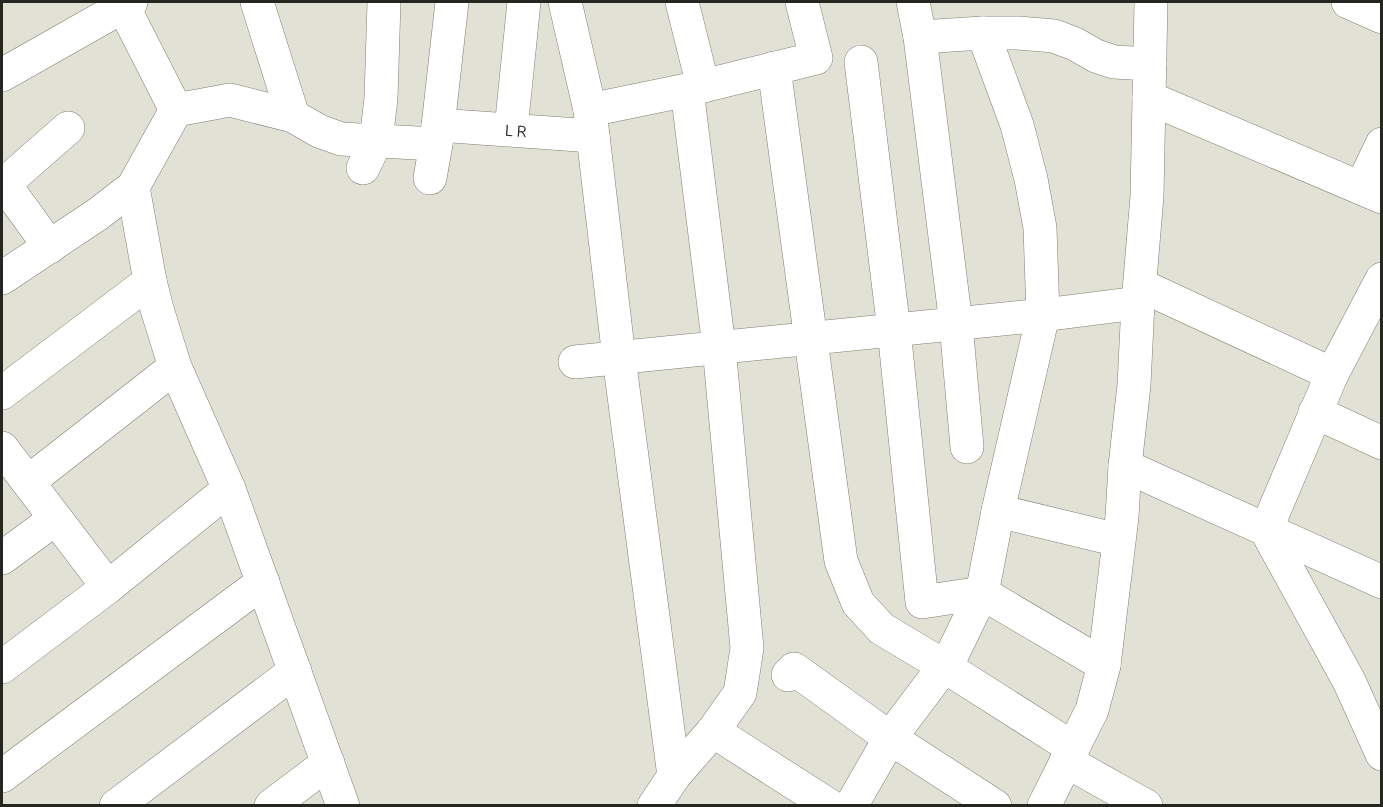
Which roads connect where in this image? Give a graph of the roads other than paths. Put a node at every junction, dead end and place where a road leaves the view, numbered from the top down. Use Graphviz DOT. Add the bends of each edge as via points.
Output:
graph roads {
  1 [pos="257,2"];
  2 [pos="384,2"];
  3 [pos="452,2"];
  4 [pos="524,2"];
  5 [pos="565,2"];
  6 [pos="682,2"];
  7 [pos="802,2"];
  8 [pos="913,2"];
  9 [pos="1151,2"];
  10 [pos="1348,2"];
  11 [pos="127,4"];
  12 [pos="1382,17"];
  13 [pos="983,33"];
  14 [pos="920,37"];
  15 [pos="861,62"];
  16 [pos="1150,64"];
  17 [pos="774,68"];
  18 [pos="2,75"];
  19 [pos="695,88"];
  20 [pos="1149,98"];
  21 [pos="176,110"];
  22 [pos="293,116"];
  23 [pos="592,123"];
  24 [pos="68,128"];
  25 [pos="511,129"];
  26 [pos="437,134"];
  27 [pos="1382,144"];
  28 [pos="370,154"];
  29 [pos="430,178"];
  30 [pos="2,183"];
  31 [pos="133,187"];
  32 [pos="1371,193"];
  33 [pos="50,247"];
  34 [pos="2,278"];
  35 [pos="1382,279"];
  36 [pos="150,281"];
  37 [pos="1139,294"];
  38 [pos="1043,315"];
  39 [pos="1372,318"];
  40 [pos="956,324"];
  41 [pos="894,330"];
  42 [pos="812,338"];
  43 [pos="719,347"];
  44 [pos="619,358"];
  45 [pos="575,362"];
  46 [pos="175,367"];
  47 [pos="1332,374"];
  48 [pos="2,393"];
  49 [pos="1315,412"];
  50 [pos="1382,443"];
  51 [pos="967,447"];
  52 [pos="2,448"];
  53 [pos="1125,466"];
  54 [pos="28,483"];
  55 [pos="229,489"];
  56 [pos="998,511"];
  57 [pos="55,519"];
  58 [pos="1266,530"];
  59 [pos="1118,540"];
  60 [pos="2,558"];
  61 [pos="262,582"];
  62 [pos="1382,582"];
  63 [pos="108,587"];
  64 [pos="982,593"];
  65 [pos="1104,665"];
  66 [pos="944,666"];
  67 [pos="2,667"];
  68 [pos="294,671"];
  69 [pos="788,675"];
  70 [pos="713,731"];
  71 [pos="890,738"];
  72 [pos="1381,751"];
  73 [pos="1070,755"];
  74 [pos="328,764"];
  75 [pos="2,776"];
  76 [pos="664,796"];
  77 [pos="116,806"];
  78 [pos="271,806"];
  79 [pos="343,806"];
  80 [pos="830,806"];
  81 [pos="851,806"];
  82 [pos="995,806"];
  83 [pos="1044,806"];
  84 [pos="1146,806"];
  1 -- 22 [label="street"];
  2 -- 28 [label="street" via="381,98"];
  3 -- 26 [label="street"];
  4 -- 25 [label="street"];
  5 -- 23 [label="street"];
  6 -- 19 [label="street"];
  7 -- 17 [label="street, L R" via="816,58"];
  8 -- 14 [label="street"];
  9 -- 16 [label="street"];
  10 -- 12 [label="street"];
  11 -- 18 [label="street"];
  11 -- 21 [label="street"];
  13 -- 14 [label="street"];
  13 -- 16 [label="street" via="1054,36 1114,62"];
  13 -- 38 [label="street" via="1017,125 1031,179 1040,228"];
  14 -- 40 [label="street"];
  15 -- 41 [label="street"];
  16 -- 20 [label="street"];
  17 -- 19 [label="street, L R"];
  17 -- 42 [label="street"];
  19 -- 23 [label="street, L R"];
  19 -- 43 [label="street"];
  20 -- 32 [label="street"];
  20 -- 37 [label="street"];
  21 -- 22 [label="street, L R" via="230,100"];
  21 -- 31 [label="street"];
  22 -- 28 [label="street, L R"];
  23 -- 25 [label="street, L R"];
  23 -- 44 [label="street"];
  24 -- 30 [label="street"];
  25 -- 26 [label="street, L R"];
  26 -- 28 [label="street, L R"];
  26 -- 29 [label="street"];
  27 -- 32 [label="street"];
  30 -- 33 [label="street"];
  31 -- 33 [label="street"];
  31 -- 36 [label="street"];
  33 -- 34 [label="street"];
  35 -- 39 [label="street"];
  36 -- 46 [label="street"];
  36 -- 48 [label="street"];
  37 -- 38 [label="street"];
  37 -- 47 [label="street"];
  37 -- 53 [label="street"];
  38 -- 40 [label="street"];
  38 -- 56 [label="street"];
  39 -- 47 [label="street"];
  40 -- 41 [label="street"];
  40 -- 51 [label="street"];
  41 -- 42 [label="street"];
  41 -- 64 [label="street" via="922,602"];
  42 -- 43 [label="street"];
  42 -- 66 [label="street" via="841,561 858,603 882,629"];
  43 -- 44 [label="street"];
  43 -- 70 [label="street" via="747,648 740,693"];
  44 -- 45 [label="street"];
  44 -- 76 [label="street"];
  46 -- 54 [label="street"];
  46 -- 55 [label="street"];
  47 -- 49 [label="street"];
  49 -- 50 [label="street"];
  49 -- 58 [label="street"];
  52 -- 54 [label="street"];
  53 -- 58 [label="street"];
  53 -- 59 [label="street"];
  54 -- 57 [label="street"];
  55 -- 61 [label="street"];
  55 -- 63 [label="street"];
  56 -- 59 [label="street"];
  56 -- 64 [label="street"];
  57 -- 60 [label="street"];
  57 -- 63 [label="street"];
  58 -- 62 [label="street"];
  58 -- 72 [label="street" via="1349,681"];
  59 -- 65 [label="street"];
  61 -- 68 [label="street"];
  61 -- 75 [label="street"];
  63 -- 67 [label="street"];
  64 -- 65 [label="street"];
  64 -- 66 [label="street"];
  65 -- 73 [label="street" via="1092,710"];
  66 -- 71 [label="street"];
  66 -- 73 [label="street"];
  68 -- 74 [label="street"];
  68 -- 77 [label="street"];
  69 -- 71 [label="street" via="794,669"];
  70 -- 76 [label="street"];
  70 -- 80 [label="street"];
  71 -- 81 [label="street"];
  71 -- 82 [label="street"];
  73 -- 83 [label="street"];
  73 -- 84 [label="street"];
  74 -- 78 [label="street"];
  74 -- 79 [label="street"];
}
